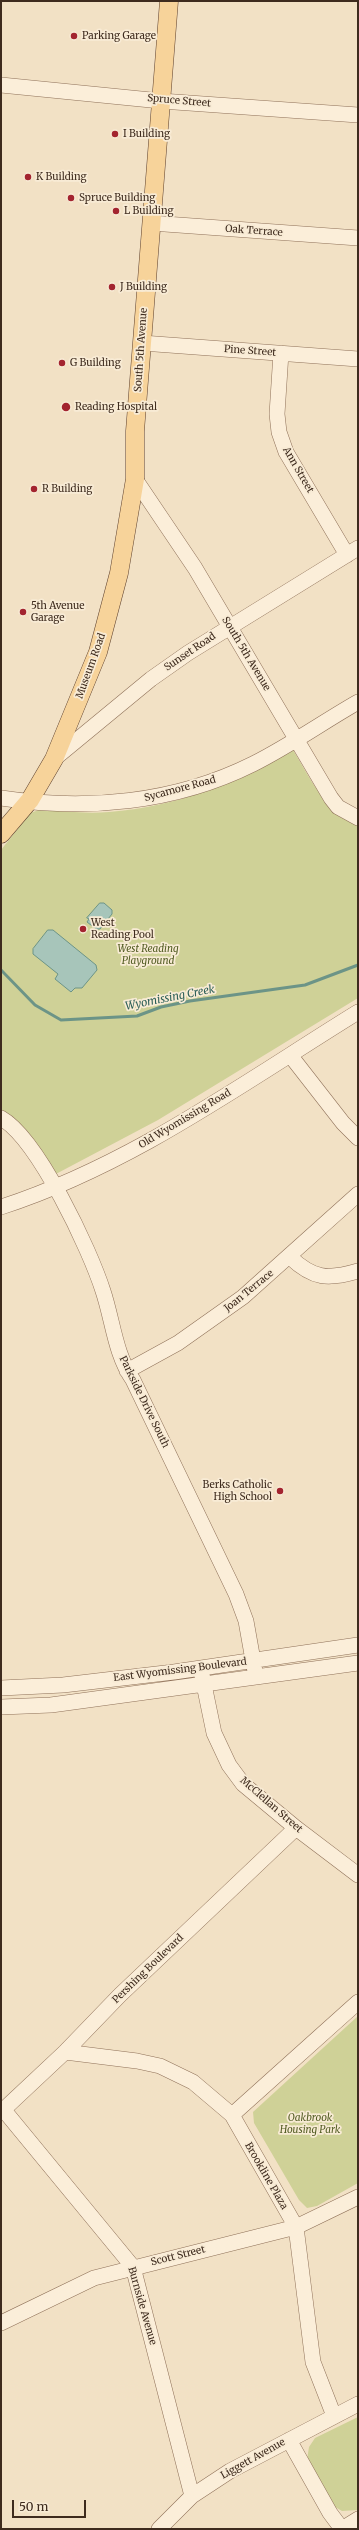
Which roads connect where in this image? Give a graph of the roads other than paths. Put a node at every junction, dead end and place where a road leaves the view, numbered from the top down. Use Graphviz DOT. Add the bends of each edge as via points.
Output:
graph roads {
  1 [pos="169,1"];
  2 [pos="1,85"];
  3 [pos="161,100"];
  4 [pos="358,114"];
  5 [pos="151,223"];
  6 [pos="358,238"];
  7 [pos="142,343"];
  8 [pos="281,353"];
  9 [pos="358,359"];
  10 [pos="135,479"];
  11 [pos="352,551"];
  12 [pos="230,626"];
  13 [pos="358,702"];
  14 [pos="297,739"];
  15 [pos="54,759"];
  16 [pos="1,798"];
  17 [pos="30,800"];
  18 [pos="358,818"];
  19 [pos="1,834"];
  20 [pos="358,1012"];
  21 [pos="290,1055"];
  22 [pos="1,1118"];
  23 [pos="358,1138"];
  24 [pos="54,1188"];
  25 [pos="358,1194"];
  26 [pos="1,1206"];
  27 [pos="290,1257"];
  28 [pos="358,1271"];
  29 [pos="127,1371"];
  30 [pos="358,1645"];
  31 [pos="254,1660"];
  32 [pos="358,1663"];
  33 [pos="201,1668"];
  34 [pos="256,1677"];
  35 [pos="203,1685"];
  36 [pos="1,1688"];
  37 [pos="1,1707"];
  38 [pos="296,1828"];
  39 [pos="358,1875"];
  40 [pos="358,2002"];
  41 [pos="65,2052"];
  42 [pos="2,2110"];
  43 [pos="232,2115"];
  44 [pos="358,2197"];
  45 [pos="296,2227"];
  46 [pos="134,2267"];
  47 [pos="1,2323"];
  48 [pos="358,2404"];
  49 [pos="334,2416"];
  50 [pos="289,2440"];
  51 [pos="192,2496"];
  52 [pos="358,2519"];
  53 [pos="159,2529"];
  54 [pos="342,2529"];
  1 -- 3 [label="main road, South 5th Avenue"];
  2 -- 3 [label="street, Spruce Street"];
  3 -- 4 [label="street, Spruce Street"];
  3 -- 5 [label="main road, South 5th Avenue"];
  5 -- 6 [label="street, Oak Terrace"];
  5 -- 7 [label="main road, South 5th Avenue"];
  7 -- 8 [label="street, Pine Street"];
  7 -- 10 [label="main road, South 5th Avenue" via="135,431"];
  8 -- 9 [label="street, Pine Street"];
  8 -- 11 [label="street, Ann Street" via="277,414 286,452"];
  10 -- 12 [label="street, South 5th Avenue" via="195,568"];
  10 -- 15 [label="main road, Museum Road" via="109,613 83,692"];
  11 -- 12 [label="street, Sunset Road"];
  12 -- 14 [label="street, South 5th Avenue"];
  12 -- 15 [label="street, Sunset Road" via="151,679"];
  13 -- 14 [label="street, Sycamore Road"];
  14 -- 17 [label="street, Sycamore Road" via="236,772 180,791 134,802 106,804"];
  14 -- 18 [label="street, South 5th Avenue" via="338,807"];
  15 -- 17 [label="main road, Museum Road"];
  16 -- 17 [label="street, Sycamore Road"];
  17 -- 19 [label="main road, Museum Road"];
  20 -- 21 [label="street, Old Wyomissing Road"];
  21 -- 23 [label="street" via="342,1123"];
  21 -- 24 [label="street, Old Wyomissing Road" via="170,1129"];
  22 -- 24 [label="street, Parkside Drive South" via="24,1138 41,1161"];
  24 -- 26 [label="street, Old Wyomissing Road"];
  24 -- 29 [label="street, Parkside Drive South" via="70,1215 100,1281 114,1336"];
  25 -- 27 [label="street, Joan Terrace"];
  27 -- 28 [label="street" via="307,1271 322,1277"];
  27 -- 29 [label="street, Joan Terrace" via="207,1324"];
  29 -- 31 [label="street, Parkside Drive South" via="134,1380 236,1594 246,1622"];
  30 -- 31 [label="street, East Wyomissing Boulevard"];
  31 -- 33 [label="street, East Wyomissing Boulevard"];
  31 -- 34 [label="street, Parkside Drive South"];
  32 -- 34 [label="street, East Wyomissing Boulevard"];
  33 -- 35 [label="street, McClellan Street"];
  33 -- 36 [label="street, East Wyomissing Boulevard" via="63,1685"];
  34 -- 35 [label="street, East Wyomissing Boulevard"];
  35 -- 37 [label="street, East Wyomissing Boulevard" via="51,1705"];
  35 -- 38 [label="street, McClellan Street" via="214,1733 229,1765 243,1784"];
  38 -- 39 [label="street, McClellan Street"];
  38 -- 41 [label="street, Pershing Boulevard" via="120,1995"];
  40 -- 43 [label="street"];
  41 -- 42 [label="street, Pershing Boulevard"];
  41 -- 43 [label="street, Brookline Plaza" via="137,2061 165,2068 193,2082"];
  42 -- 46 [label="street, Burnside Avenue"];
  43 -- 45 [label="street, Brookline Plaza"];
  44 -- 45 [label="street, Scott Street"];
  45 -- 46 [label="street, Scott Street"];
  45 -- 49 [label="street, Brookline Plaza" via="313,2362"];
  46 -- 47 [label="street, Scott Street" via="94,2278"];
  46 -- 51 [label="street, Burnside Avenue"];
  48 -- 49 [label="street, Liggett Avenue"];
  49 -- 50 [label="street, Liggett Avenue"];
  50 -- 51 [label="street, Liggett Avenue" via="249,2459"];
  50 -- 54 [label="street" via="330,2513"];
  51 -- 53 [label="street, Liggett Avenue"];
  52 -- 54 [label="street"];
}
